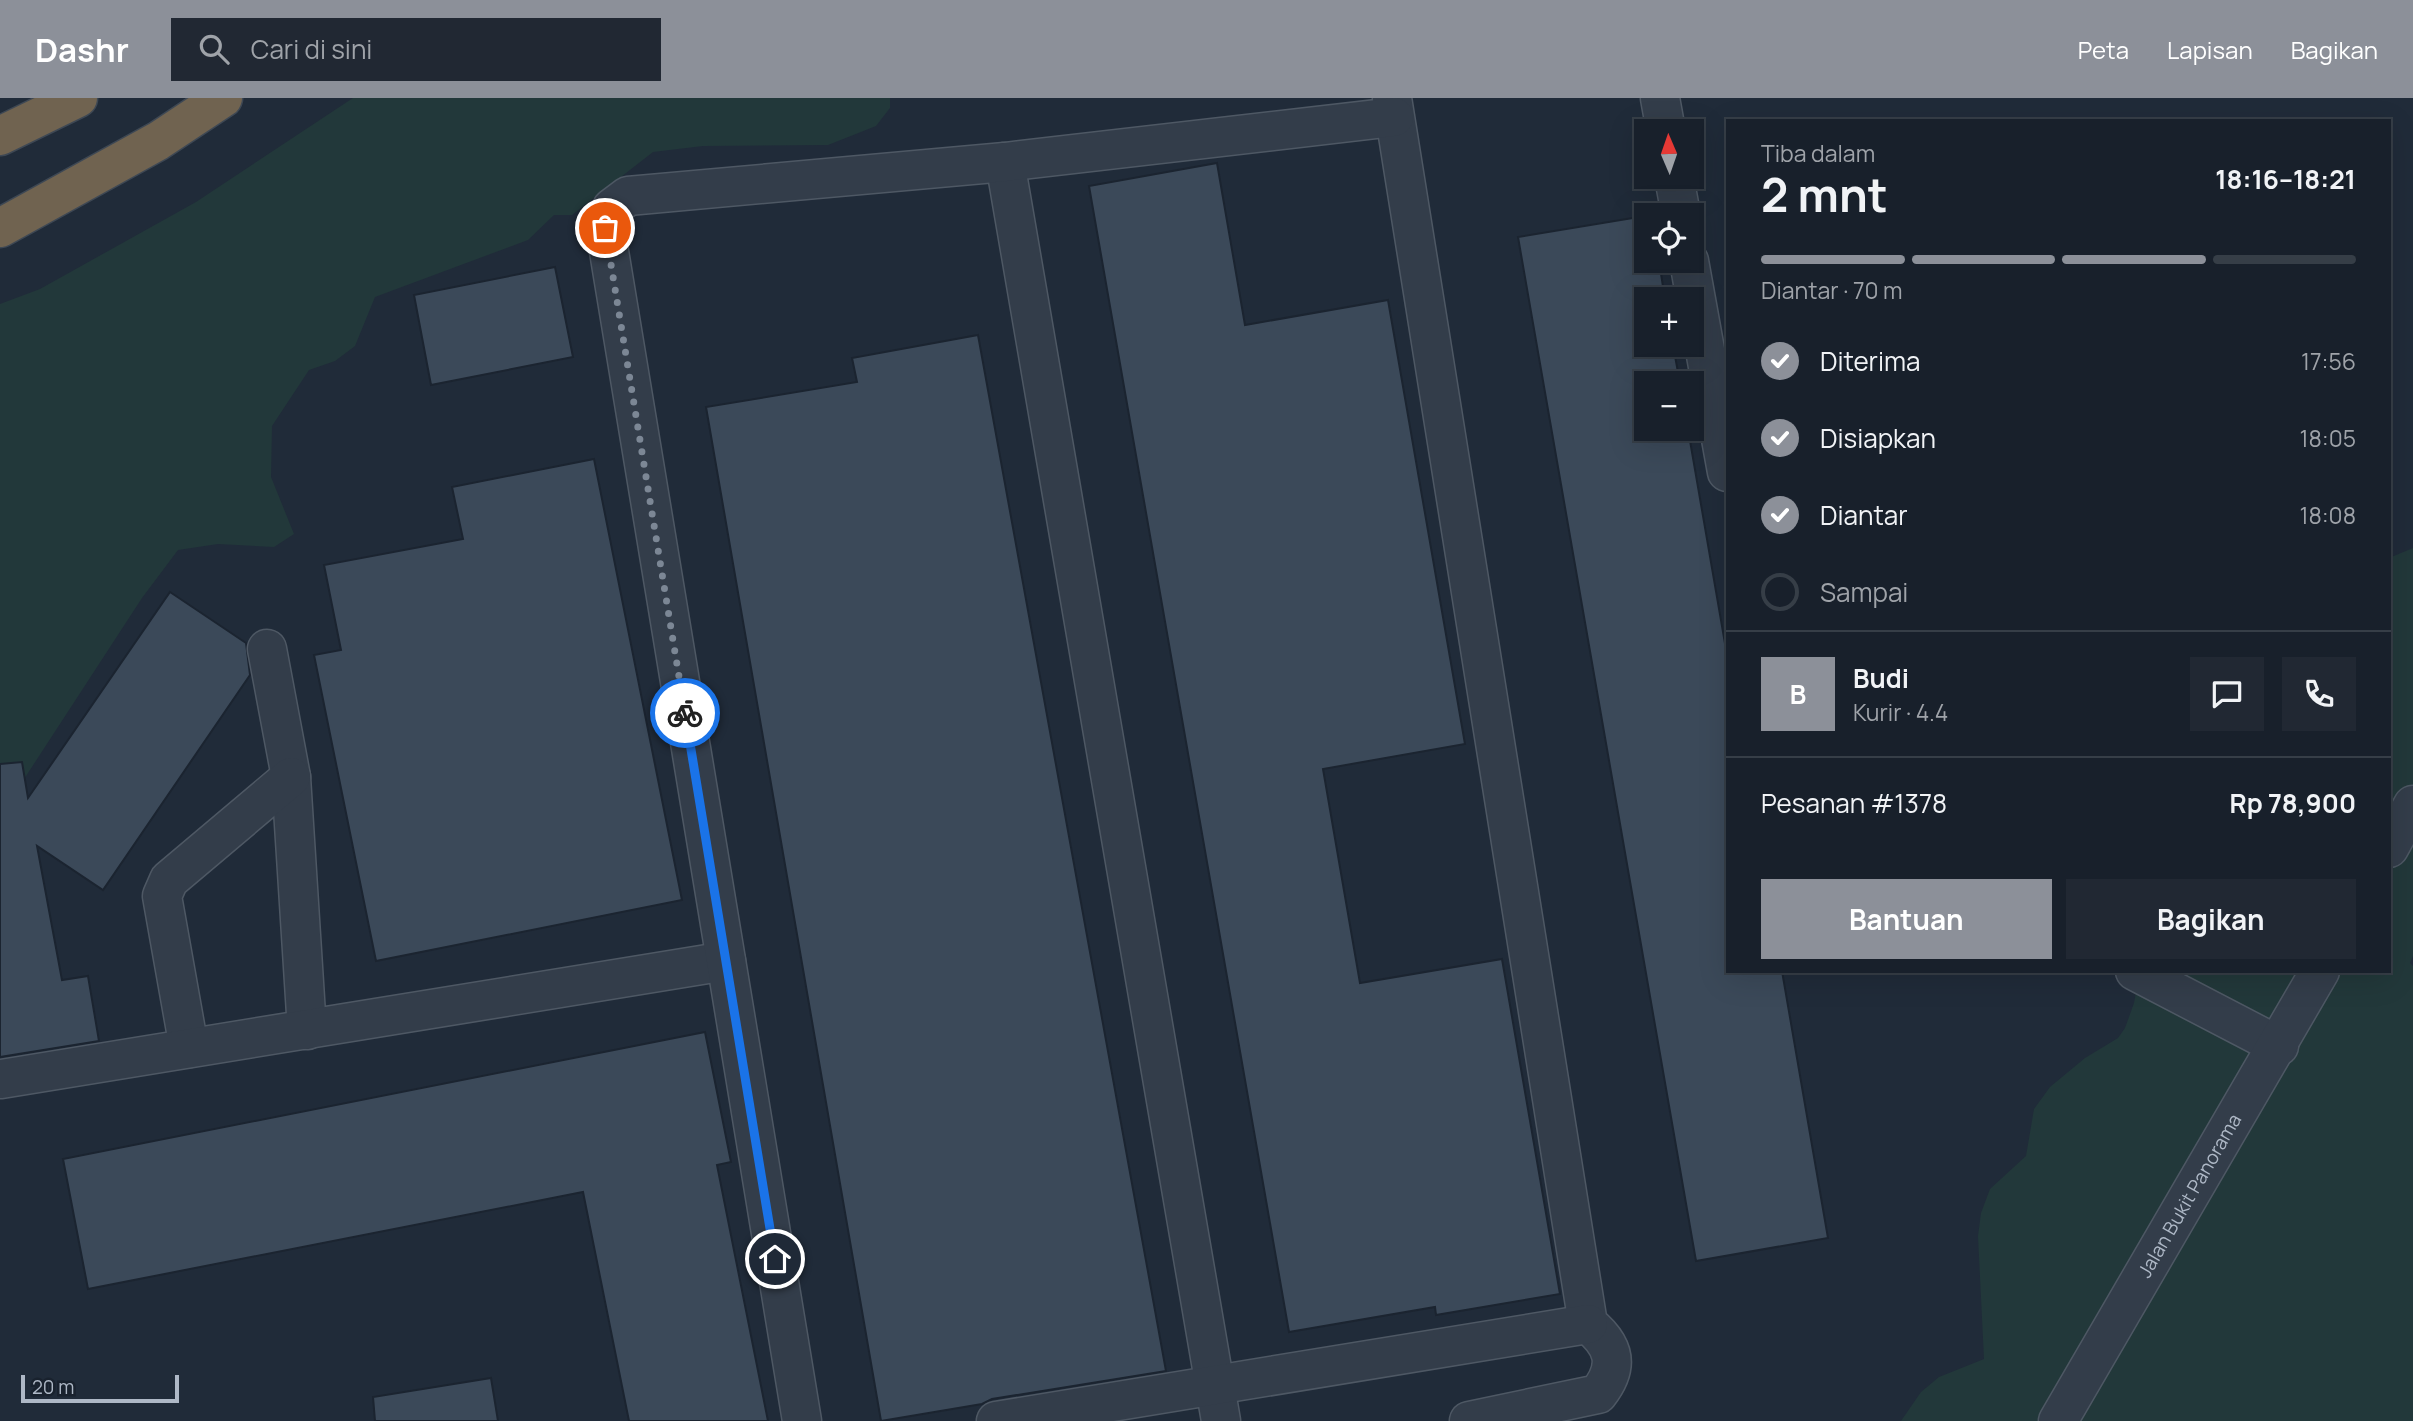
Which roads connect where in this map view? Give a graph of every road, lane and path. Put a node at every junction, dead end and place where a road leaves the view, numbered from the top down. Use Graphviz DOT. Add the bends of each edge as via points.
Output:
graph roads {
  1 [pos="78,98"];
  2 [pos="223,98"];
  3 [pos="1660,98"];
  4 [pos="1393,108"];
  5 [pos="1664,119"];
  6 [pos="0,136"];
  7 [pos="1005,162"];
  8 [pos="0,228"];
  9 [pos="1691,273"];
  10 [pos="1726,466"];
  11 [pos="267,649"];
  12 [pos="291,777"];
  13 [pos="2413,805"];
  14 [pos="2391,844"];
  15 [pos="726,961"];
  16 [pos="2139,973"];
  17 [pos="2319,973"];
  18 [pos="307,1030"];
  19 [pos="2279,1046"];
  20 [pos="190,1048"];
  21 [pos="1,1079"];
  22 [pos="1588,1324"];
  23 [pos="1218,1404"];
  24 [pos="802,1421"];
  25 [pos="996,1421"];
  26 [pos="1469,1421"];
  27 [pos="2058,1421"];
  1 -- 6 [label="highway"];
  2 -- 8 [label="highway" via="158,141"];
  3 -- 5 [label="street"];
  4 -- 7 [label="street"];
  4 -- 22 [label="street"];
  7 -- 15 [label="street" via="628,196 612,208 605,228"];
  7 -- 23 [label="street"];
  9 -- 10 [label="street"];
  11 -- 12 [label="street"];
  12 -- 18 [label="street"];
  12 -- 20 [label="street" via="165,887 162,896"];
  13 -- 14 [label="street"];
  15 -- 18 [label="street"];
  15 -- 24 [label="street"];
  16 -- 19 [label="street"];
  17 -- 19 [label="street, Jalan Bukit Panorama"];
  18 -- 20 [label="street"];
  19 -- 27 [label="street, Jalan Bukit Panorama"];
  20 -- 21 [label="street"];
  22 -- 23 [label="street"];
  22 -- 26 [label="street" via="1611,1352 1610,1378 1598,1394"];
  23 -- 25 [label="street"];
}
